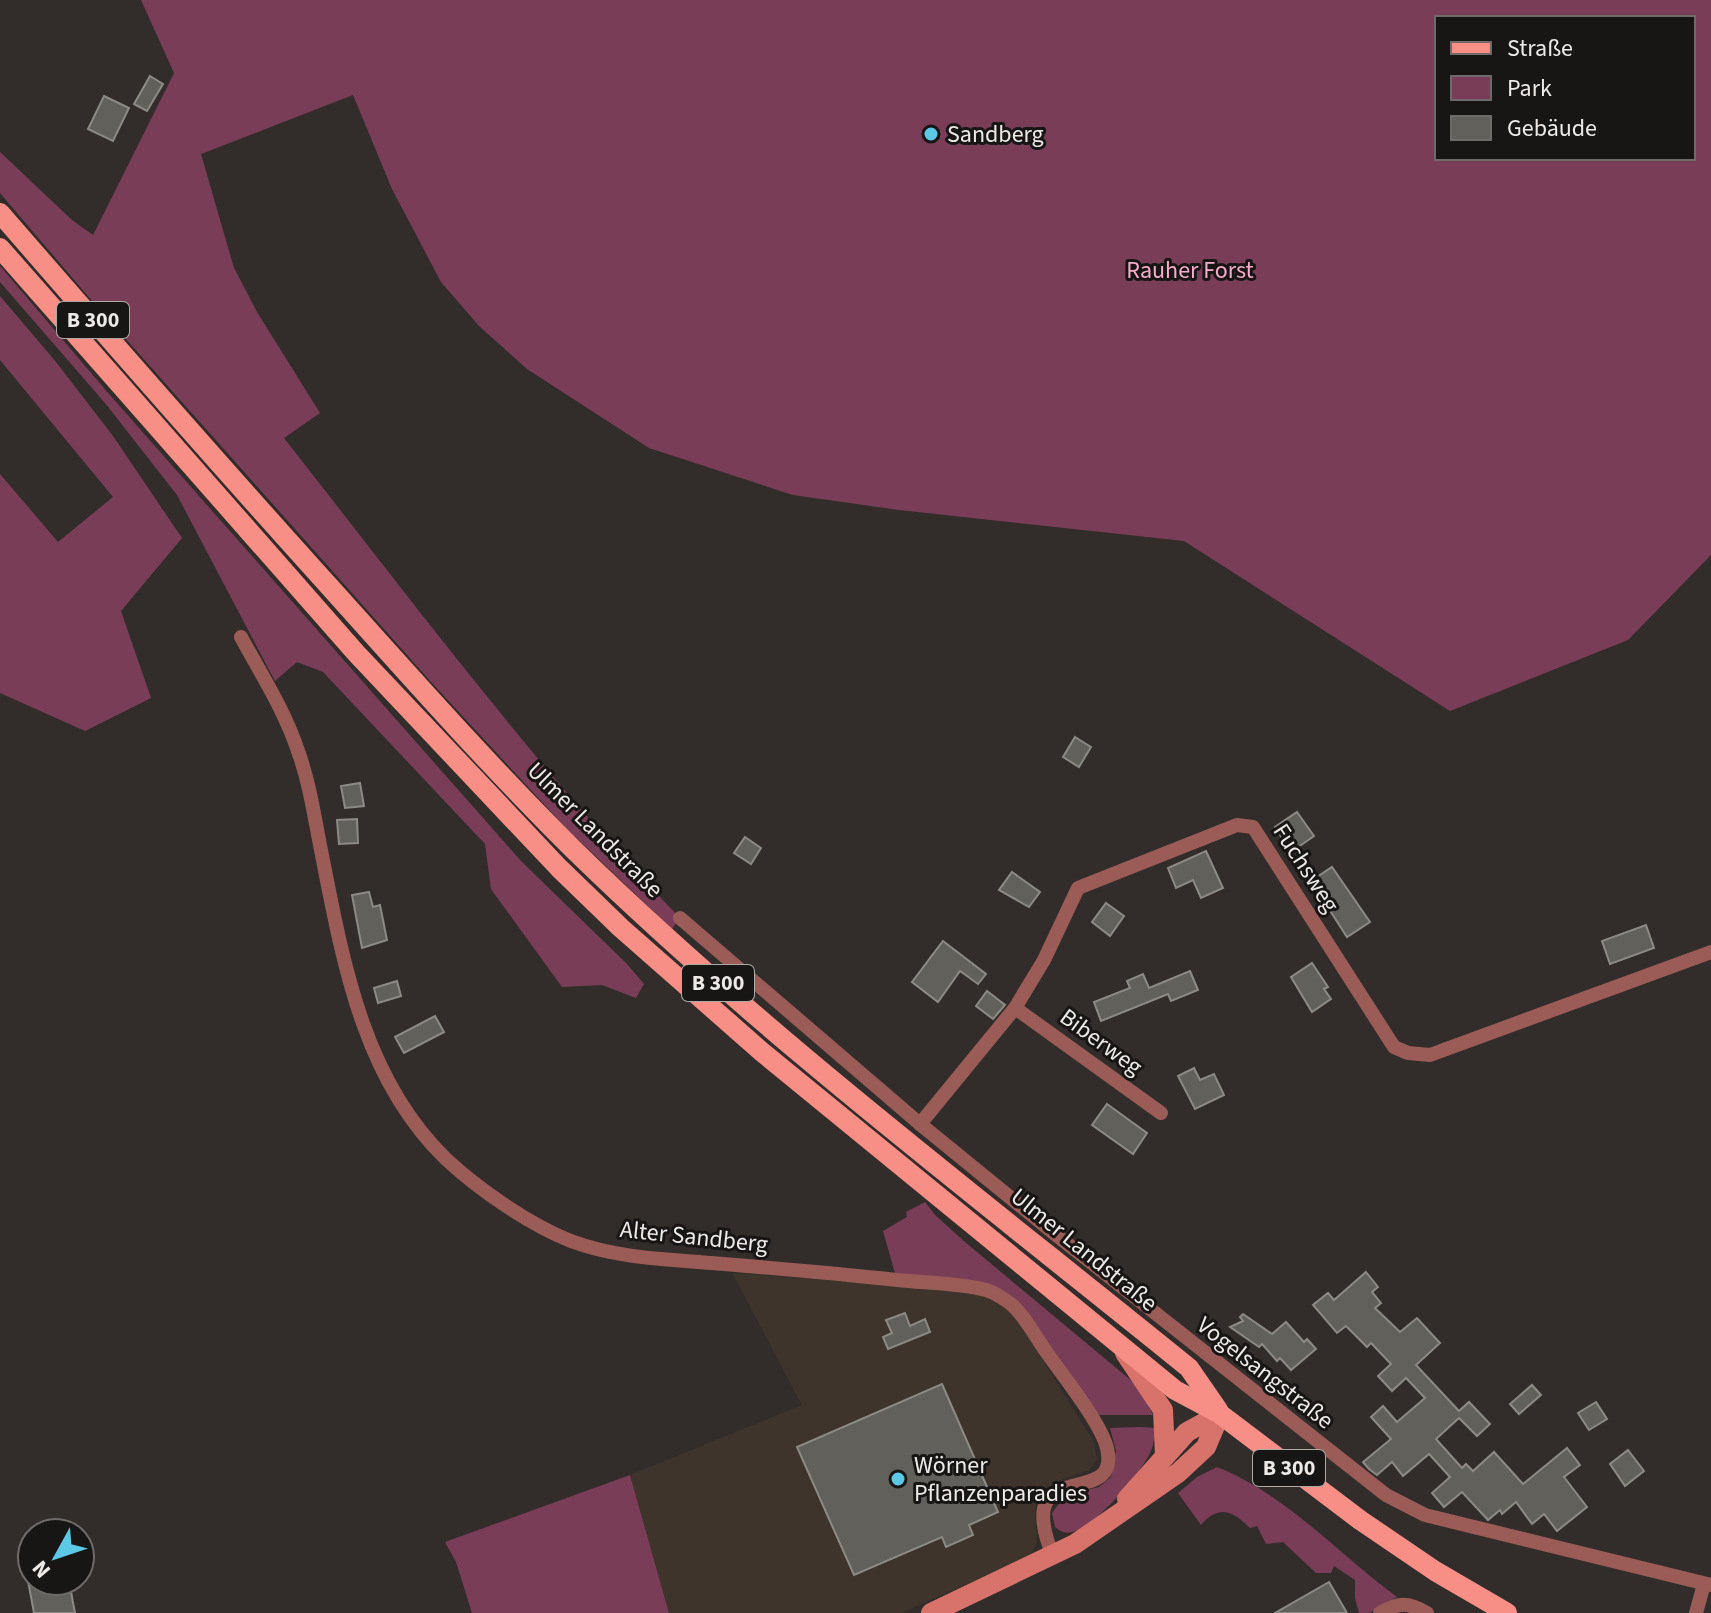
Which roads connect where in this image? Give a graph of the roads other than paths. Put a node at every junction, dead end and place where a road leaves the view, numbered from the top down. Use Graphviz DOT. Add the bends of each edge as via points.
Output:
graph roads {
  1 [pos="0,213"];
  2 [pos="0,248"];
  3 [pos="241,637"];
  4 [pos="680,918"];
  5 [pos="1711,952"];
  6 [pos="1015,1008"];
  7 [pos="1161,1113"];
  8 [pos="920,1124"];
  9 [pos="1118,1343"];
  10 [pos="1220,1414"];
  11 [pos="1165,1455"];
  12 [pos="1107,1522"];
  13 [pos="1053,1556"];
  14 [pos="1707,1585"];
  15 [pos="931,1613"];
  16 [pos="1380,1613"];
  17 [pos="1427,1613"];
  18 [pos="1507,1613"];
  19 [pos="1696,1613"];
  1 -- 10 [label="main road, Ulmer Landstraße / B 300" via="373,635 574,850 754,1014 1189,1368"];
  2 -- 9 [label="main road, Ulmer Landstraße / B 300" via="356,653 559,868 762,1052"];
  3 -- 13 [label="street, Alter Sandberg" via="299,752 341,950 370,1045 404,1109 446,1159 502,1203 570,1240 621,1255 989,1290 1016,1308 1107,1448 1102,1475 1058,1490 1041,1510"];
  4 -- 8 [label="street, Vogelsangstraße"];
  5 -- 6 [label="street, Fuchsweg" via="1430,1055 1408,1053 1394,1047 1253,827 1237,825 1078,888"];
  6 -- 7 [label="street, Biberweg"];
  6 -- 8 [label="street, Fuchsweg"];
  8 -- 14 [label="street, Vogelsangstraße" via="1367,1481 1406,1506"];
  9 -- 10 [label="main road, Ulmer Landstraße / B 300" via="1177,1392"];
  9 -- 11 [label="street" via="1163,1410"];
  10 -- 11 [label="street" via="1187,1432"];
  10 -- 12 [label="street" via="1212,1437 1194,1459"];
  10 -- 18 [label="main road, Ulmer Landstraße / B 300" via="1360,1520"];
  11 -- 12 [label="street"];
  12 -- 13 [label="street"];
  13 -- 15 [label="street"];
  14 -- 19 [label="street, Vogelsangstraße"];
  16 -- 17 [label="street" via="1410,1603"];
}
